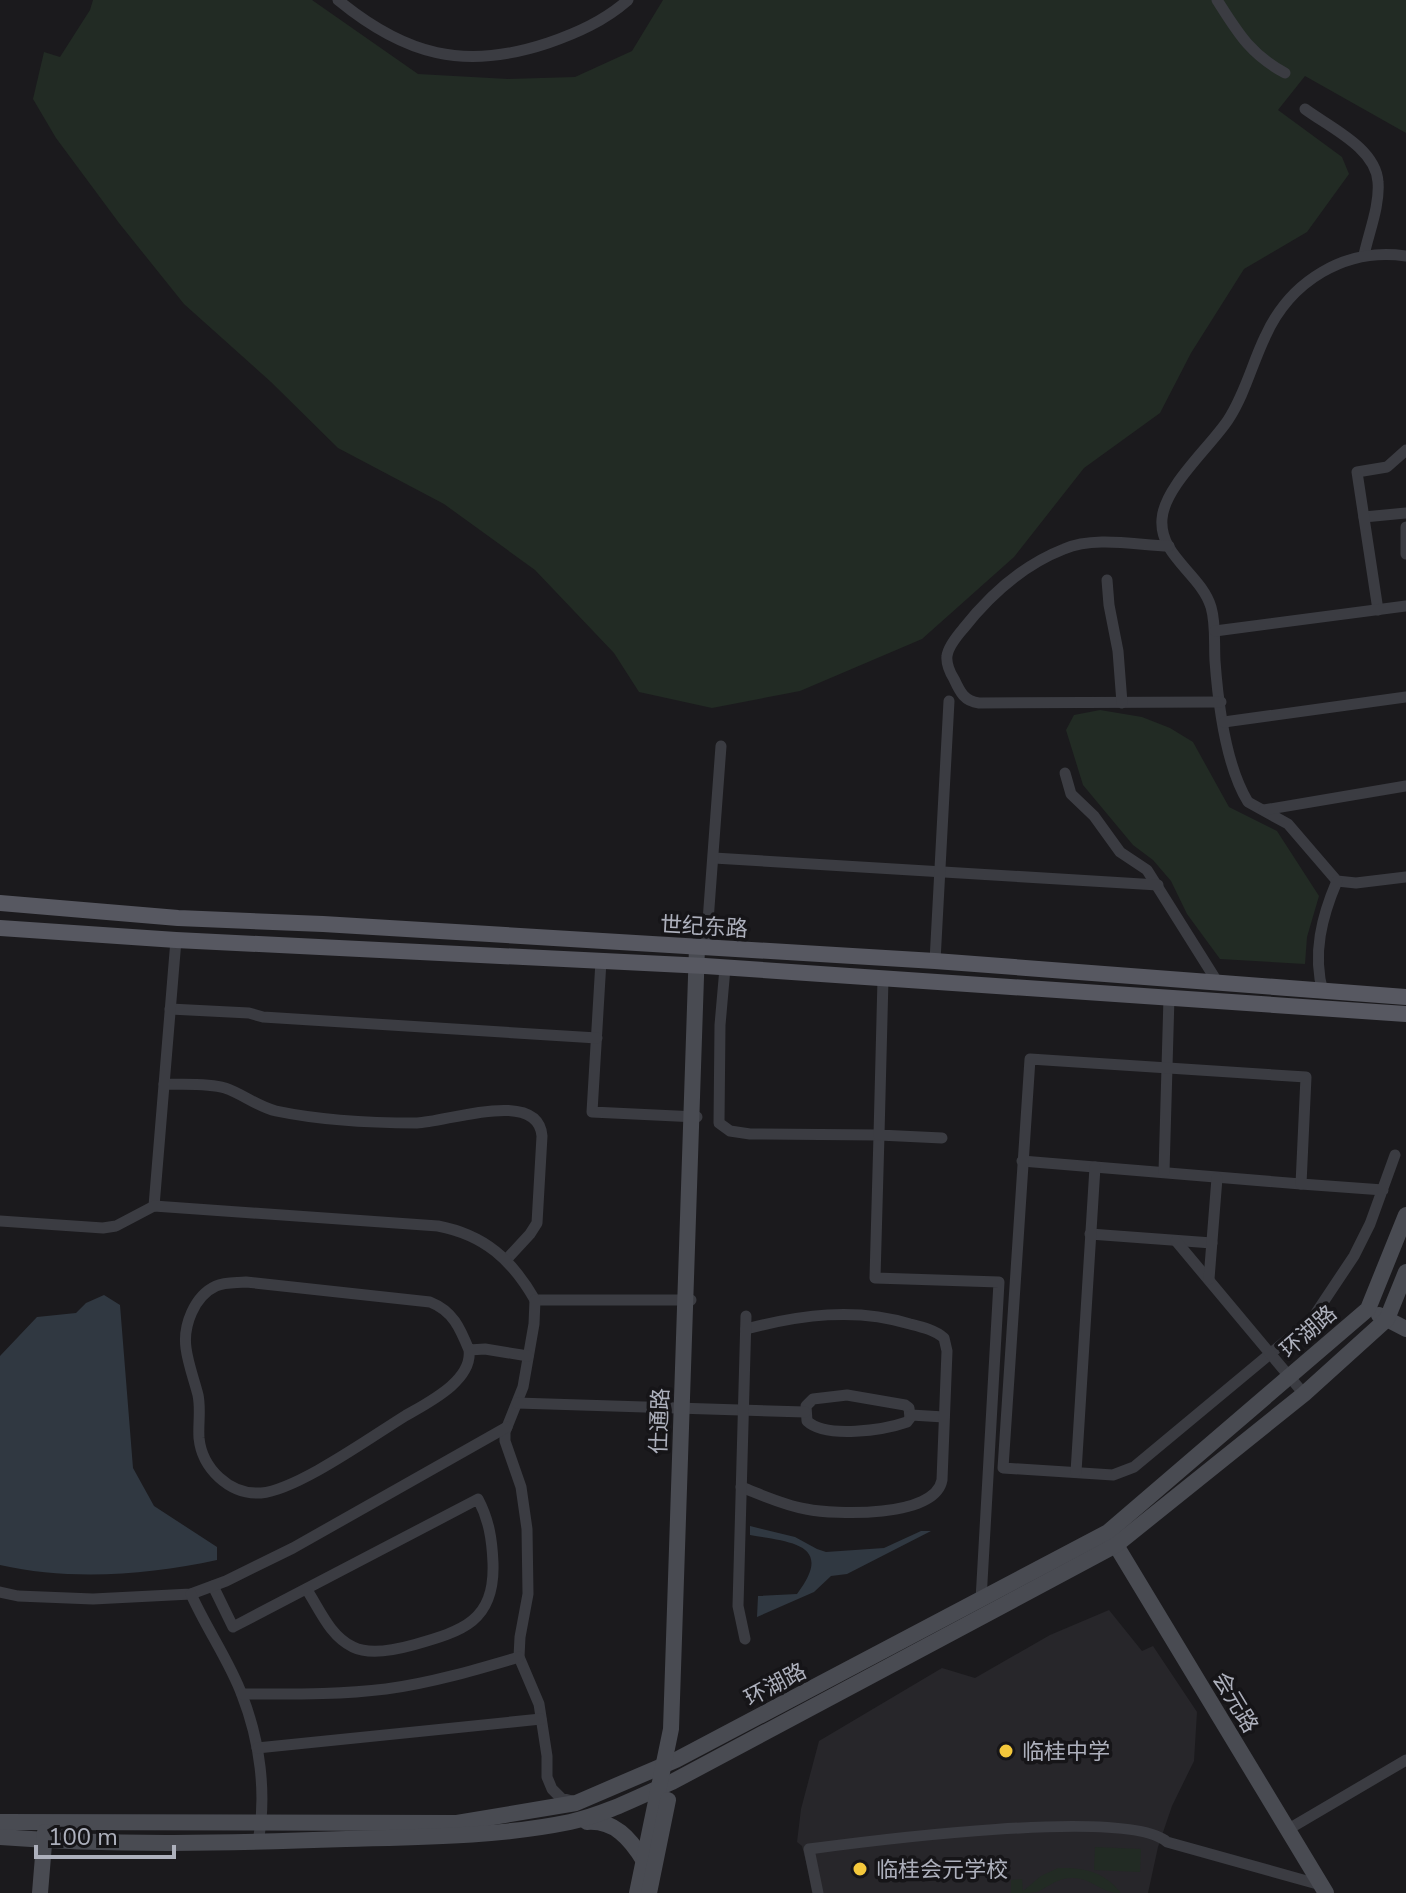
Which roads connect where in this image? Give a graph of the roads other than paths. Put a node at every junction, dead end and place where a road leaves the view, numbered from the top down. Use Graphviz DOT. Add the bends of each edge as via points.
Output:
graph roads {
  1 [pos="338,0"];
  2 [pos="628,0"];
  3 [pos="1217,0"];
  4 [pos="1285,73"];
  5 [pos="1305,109"];
  6 [pos="1364,255"];
  7 [pos="1406,256"];
  8 [pos="1406,450"];
  9 [pos="1406,513"];
  10 [pos="1364,517"];
  11 [pos="1406,527"];
  12 [pos="1169,546"];
  13 [pos="1406,554"];
  14 [pos="1107,580"];
  15 [pos="1406,606"];
  16 [pos="1378,610"];
  17 [pos="1215,631"];
  18 [pos="1406,697"];
  19 [pos="949,701"];
  20 [pos="1221,702"];
  21 [pos="1122,703"];
  22 [pos="1224,722"];
  23 [pos="721,746"];
  24 [pos="1065,773"];
  25 [pos="1406,786"];
  26 [pos="1263,810"];
  27 [pos="714,858"];
  28 [pos="938,872"];
  29 [pos="1406,877"];
  30 [pos="1337,881"];
  31 [pos="1158,885"];
  32 [pos="0,903"];
  33 [pos="178,918"];
  34 [pos="0,928"];
  35 [pos="176,940"];
  36 [pos="702,948"];
  37 [pos="601,961"];
  38 [pos="935,961"];
  39 [pos="701,966"];
  40 [pos="725,968"];
  41 [pos="883,979"];
  42 [pos="1218,983"];
  43 [pos="1323,992"];
  44 [pos="1169,997"];
  45 [pos="1406,997"];
  46 [pos="170,1009"];
  47 [pos="1406,1014"];
  48 [pos="597,1038"];
  49 [pos="1169,1069"];
  50 [pos="164,1084"];
  51 [pos="694,1117"];
  52 [pos="879,1135"];
  53 [pos="942,1138"];
  54 [pos="1395,1155"];
  55 [pos="1022,1161"];
  56 [pos="1095,1167"];
  57 [pos="1164,1172"];
  58 [pos="1217,1178"];
  59 [pos="1301,1184"];
  60 [pos="1383,1190"];
  61 [pos="154,1206"];
  62 [pos="1406,1215"];
  63 [pos="0,1221"];
  64 [pos="1090,1234"];
  65 [pos="1176,1241"];
  66 [pos="1212,1243"];
  67 [pos="506,1260"];
  68 [pos="1406,1272"];
  69 [pos="1209,1279"];
  70 [pos="535,1300"];
  71 [pos="688,1300"];
  72 [pos="1368,1309"];
  73 [pos="1387,1319"];
  74 [pos="1406,1329"];
  75 [pos="469,1350"];
  76 [pos="1271,1353"];
  77 [pos="528,1356"];
  78 [pos="1290,1376"];
  79 [pos="1304,1394"];
  80 [pos="517,1403"];
  81 [pos="686,1408"];
  82 [pos="743,1411"];
  83 [pos="805,1412"];
  84 [pos="911,1415"];
  85 [pos="944,1417"];
  86 [pos="507,1427"];
  87 [pos="1076,1472"];
  88 [pos="741,1487"];
  89 [pos="1112,1539"];
  90 [pos="213,1586"];
  91 [pos="307,1590"];
  92 [pos="0,1592"];
  93 [pos="191,1594"];
  94 [pos="981,1600"];
  95 [pos="745,1639"];
  96 [pos="519,1657"];
  97 [pos="242,1694"];
  98 [pos="541,1719"];
  99 [pos="257,1748"];
  100 [pos="1406,1760"];
  101 [pos="670,1762"];
  102 [pos="666,1785"];
  103 [pos="576,1803"];
  104 [pos="605,1813"];
  105 [pos="0,1822"];
  106 [pos="44,1822"];
  107 [pos="569,1822"];
  108 [pos="261,1824"];
  109 [pos="1287,1830"];
  110 [pos="0,1837"];
  111 [pos="45,1841"];
  112 [pos="258,1842"];
  113 [pos="644,1861"];
  114 [pos="1324,1889"];
  115 [pos="40,1893"];
  116 [pos="637,1893"];
  117 [pos="649,1893"];
  118 [pos="818,1893"];
  1 -- 2 [label="street" via="402,43 474,57 517,53 571,35 595,25"];
  3 -- 4 [label="street" via="1248,47"];
  5 -- 6 [label="street" via="1363,151 1375,166 1378,191"];
  6 -- 7 [label="street"];
  6 -- 12 [label="street" via="1307,282 1274,320 1228,419 1165,505 1162,532"];
  8 -- 10 [label="street" via="1387,467 1357,472"];
  9 -- 10 [label="street"];
  10 -- 16 [label="street"];
  11 -- 13 [label="street"];
  12 -- 17 [label="street" via="1204,590"];
  12 -- 21 [label="street" via="1094,543 1063,549 988,599 947,655 963,697 973,703"];
  14 -- 21 [label="street"];
  15 -- 16 [label="street"];
  16 -- 17 [label="street"];
  17 -- 20 [label="street"];
  18 -- 22 [label="street"];
  19 -- 28 [label="street"];
  20 -- 21 [label="street"];
  20 -- 22 [label="street"];
  22 -- 26 [label="street" via="1243,794"];
  23 -- 27 [label="street"];
  24 -- 31 [label="street" via="1071,794 1120,852 1147,870"];
  25 -- 26 [label="street"];
  26 -- 30 [label="street" via="1288,824"];
  27 -- 28 [label="street"];
  27 -- 36 [label="street"];
  28 -- 31 [label="street"];
  28 -- 38 [label="street"];
  29 -- 30 [label="street"];
  30 -- 43 [label="street" via="1321,931 1318,976"];
  31 -- 42 [label="street"];
  32 -- 33 [label="main road, 世纪东路"];
  33 -- 35 [label="main road"];
  33 -- 36 [label="main road, 世纪东路"];
  34 -- 35 [label="main road, 世纪东路"];
  35 -- 37 [label="main road, 世纪东路"];
  35 -- 46 [label="street"];
  36 -- 38 [label="main road, 世纪东路"];
  36 -- 39 [label="main road, 仕通路"];
  37 -- 39 [label="main road, 世纪东路"];
  37 -- 48 [label="street"];
  38 -- 42 [label="main road, 世纪东路"];
  39 -- 40 [label="main road, 世纪东路"];
  39 -- 51 [label="main road, 仕通路"];
  40 -- 41 [label="main road, 世纪东路"];
  40 -- 52 [label="street" via="719,1123 750,1134"];
  41 -- 44 [label="main road, 世纪东路"];
  41 -- 52 [label="street"];
  42 -- 43 [label="main road, 世纪东路"];
  43 -- 45 [label="main road, 世纪东路"];
  44 -- 47 [label="main road, 世纪东路"];
  44 -- 49 [label="street"];
  46 -- 48 [label="street"];
  46 -- 50 [label="street"];
  48 -- 51 [label="street" via="592,1112"];
  49 -- 55 [label="street" via="1030,1059"];
  49 -- 57 [label="street"];
  49 -- 59 [label="street" via="1306,1077"];
  50 -- 61 [label="street"];
  50 -- 67 [label="street" via="223,1087 276,1111 361,1120 432,1122 511,1109 531,1115 542,1136 537,1223"];
  51 -- 71 [label="main road, 仕通路"];
  52 -- 53 [label="street"];
  52 -- 94 [label="street" via="875,1278 999,1282"];
  54 -- 60 [label="street"];
  55 -- 56 [label="street"];
  55 -- 87 [label="street" via="1003,1468"];
  56 -- 57 [label="street"];
  56 -- 64 [label="street"];
  57 -- 58 [label="street"];
  58 -- 59 [label="street"];
  58 -- 66 [label="street"];
  59 -- 60 [label="street"];
  60 -- 76 [label="street" via="1334,1288 1312,1319"];
  61 -- 63 [label="street" via="103,1228"];
  61 -- 67 [label="street" via="438,1226 483,1241"];
  62 -- 72 [label="main road, 环湖路"];
  64 -- 65 [label="street"];
  64 -- 87 [label="street"];
  65 -- 66 [label="street"];
  65 -- 69 [label="street"];
  66 -- 69 [label="street"];
  67 -- 70 [label="street"];
  68 -- 73 [label="main road, 环湖路"];
  69 -- 76 [label="street"];
  70 -- 71 [label="street"];
  70 -- 77 [label="street"];
  71 -- 81 [label="main road, 仕通路"];
  72 -- 73 [label="main road"];
  72 -- 78 [label="main road, 环湖路"];
  73 -- 74 [label="main road"];
  73 -- 79 [label="main road, 环湖路"];
  75 -- 75 [label="street" via="449,1313 430,1302 246,1282 216,1286 197,1303 185,1333 206,1463 240,1490 258,1493 293,1484 431,1401 462,1374"];
  75 -- 77 [label="street"];
  76 -- 78 [label="street"];
  76 -- 87 [label="street" via="1134,1467 1113,1475"];
  77 -- 80 [label="street"];
  78 -- 79 [label="street"];
  78 -- 89 [label="main road, 环湖路"];
  79 -- 89 [label="main road, 环湖路"];
  80 -- 81 [label="street"];
  80 -- 86 [label="street"];
  81 -- 82 [label="street"];
  81 -- 101 [label="main road, 仕通路" via="680,1728"];
  82 -- 83 [label="street"];
  82 -- 85 [label="street" via="746,1323 849,1314 891,1319 942,1336"];
  82 -- 88 [label="street"];
  83 -- 84 [label="street" via="816,1427 846,1431 905,1424"];
  83 -- 84 [label="street" via="807,1403 817,1397 847,1395 905,1405"];
  84 -- 85 [label="street"];
  85 -- 88 [label="street" via="940,1487 915,1505 820,1511"];
  86 -- 90 [label="street" via="293,1548"];
  86 -- 96 [label="street" via="505,1441 521,1487 527,1529 528,1594"];
  88 -- 95 [label="street" via="738,1606"];
  89 -- 94 [label="main road, 环湖路"];
  89 -- 102 [label="main road, 环湖路"];
  89 -- 109 [label="main road, 会元路"];
  90 -- 91 [label="street" via="233,1627"];
  90 -- 93 [label="street"];
  91 -- 91 [label="street" via="478,1499 486,1515 493,1556 489,1602 482,1614 447,1635 406,1647 355,1648 339,1639"];
  92 -- 93 [label="street" via="93,1599"];
  93 -- 97 [label="street"];
  94 -- 101 [label="main road, 环湖路"];
  96 -- 97 [label="street" via="385,1689"];
  96 -- 98 [label="street"];
  97 -- 99 [label="street"];
  98 -- 99 [label="street"];
  98 -- 103 [label="street" via="547,1777 561,1798"];
  99 -- 108 [label="street"];
  100 -- 109 [label="street"];
  101 -- 102 [label="main road, 仕通路"];
  101 -- 103 [label="main road, 环湖路"];
  102 -- 104 [label="main road, 环湖路"];
  102 -- 113 [label="main road, 仕通路"];
  102 -- 117 [label="main road, 仕通路"];
  103 -- 104 [label="street"];
  103 -- 108 [label="main road, 环湖路" via="457,1823"];
  104 -- 107 [label="main road, 环湖路"];
  105 -- 106 [label="main road, 环湖路"];
  106 -- 108 [label="main road, 环湖路"];
  106 -- 111 [label="main road"];
  107 -- 112 [label="main road, 环湖路" via="447,1836"];
  107 -- 113 [label="main road" via="602,1821 617,1828"];
  108 -- 112 [label="street"];
  109 -- 114 [label="main road, 会元路"];
  110 -- 111 [label="main road, 环湖路"];
  111 -- 112 [label="main road, 环湖路"];
  111 -- 115 [label="main road"];
  113 -- 116 [label="main road, 仕通路"];
  114 -- 118 [label="street" via="1145,1831 1050,1828 954,1832 809,1849"];
}
